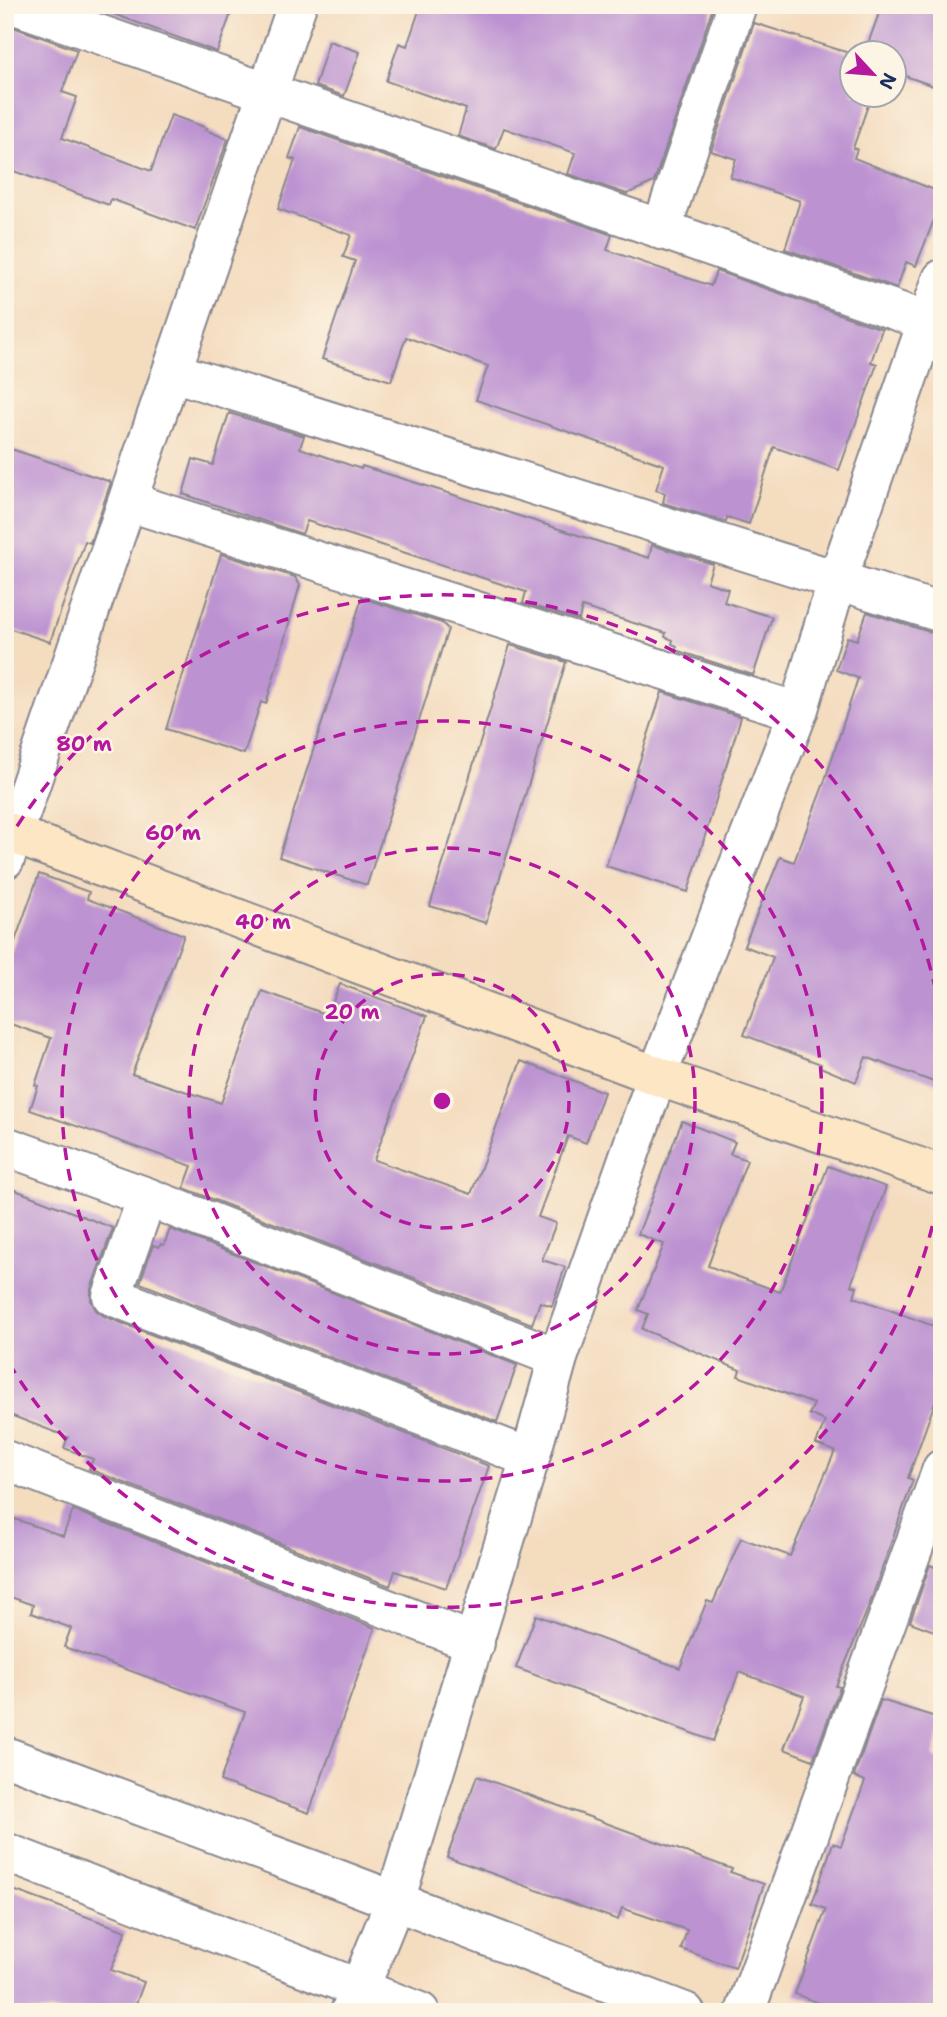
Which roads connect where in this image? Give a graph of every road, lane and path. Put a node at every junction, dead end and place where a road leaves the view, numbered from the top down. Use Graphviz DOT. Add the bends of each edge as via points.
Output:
graph roads {
  1 [pos="15,5"];
  2 [pos="297,5"];
  3 [pos="737,5"];
  4 [pos="267,92"];
  5 [pos="661,230"];
  6 [pos="942,279"];
  7 [pos="934,318"];
  8 [pos="173,372"];
  9 [pos="129,502"];
  10 [pos="837,582"];
  11 [pos="942,613"];
  12 [pos="798,712"];
  13 [pos="8,841"];
  14 [pos="657,1076"];
  15 [pos="5,1146"];
  16 [pos="942,1175"];
  17 [pos="147,1197"];
  18 [pos="558,1358"];
  19 [pos="530,1458"];
  20 [pos="5,1460"];
  21 [pos="942,1469"];
  22 [pos="475,1643"];
  23 [pos="5,1756"];
  24 [pos="5,1852"];
  25 [pos="395,1901"];
  26 [pos="354,2000"];
  27 [pos="420,2012"];
  28 [pos="685,2012"];
  29 [pos="745,2012"];
  1 -- 4 [label="street"];
  2 -- 4 [label="street"];
  3 -- 5 [label="street"];
  4 -- 5 [label="street"];
  4 -- 8 [label="street"];
  5 -- 7 [label="street"];
  6 -- 7 [label="street"];
  7 -- 10 [label="street"];
  8 -- 9 [label="street"];
  8 -- 10 [label="street"];
  9 -- 12 [label="street"];
  9 -- 13 [label="street"];
  10 -- 11 [label="street"];
  10 -- 12 [label="street"];
  12 -- 14 [label="street"];
  13 -- 14 [label="street"];
  14 -- 16 [label="street"];
  14 -- 18 [label="street"];
  15 -- 17 [label="street"];
  17 -- 18 [label="street"];
  17 -- 19 [label="street" via="112,1296"];
  18 -- 19 [label="street"];
  19 -- 22 [label="street"];
  20 -- 22 [label="street"];
  21 -- 29 [label="street"];
  22 -- 25 [label="street"];
  23 -- 25 [label="street"];
  24 -- 26 [label="street"];
  25 -- 26 [label="street"];
  25 -- 28 [label="street"];
  26 -- 27 [label="street"];
}
